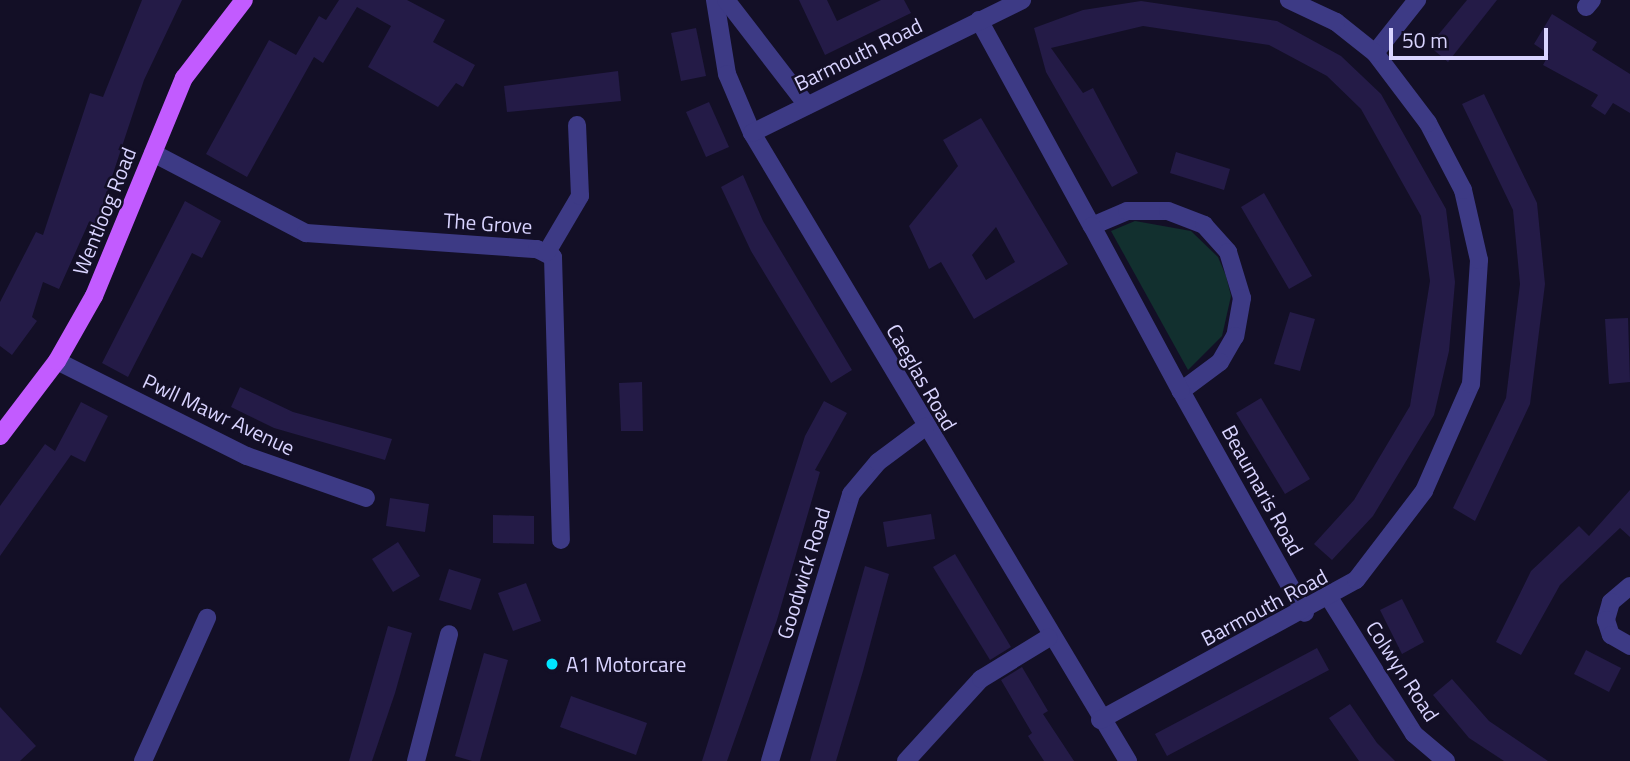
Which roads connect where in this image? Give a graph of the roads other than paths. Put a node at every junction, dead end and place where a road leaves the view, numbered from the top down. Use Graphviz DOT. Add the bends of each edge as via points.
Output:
graph roads {
  1 [pos="244,0"];
  2 [pos="715,0"];
  3 [pos="726,0"];
  4 [pos="1022,0"];
  5 [pos="1289,0"];
  6 [pos="1416,0"];
  7 [pos="979,20"];
  8 [pos="1374,53"];
  9 [pos="807,104"];
  10 [pos="578,125"];
  11 [pos="752,133"];
  12 [pos="153,153"];
  13 [pos="1092,226"];
  14 [pos="547,252"];
  15 [pos="57,361"];
  16 [pos="1181,391"];
  17 [pos="925,427"];
  18 [pos="0,436"];
  19 [pos="366,498"];
  20 [pos="562,540"];
  21 [pos="1630,586"];
  22 [pos="1330,599"];
  23 [pos="1305,612"];
  24 [pos="206,618"];
  25 [pos="449,634"];
  26 [pos="1048,638"];
  27 [pos="1630,646"];
  28 [pos="1100,720"];
  29 [pos="143,761"];
  30 [pos="416,761"];
  31 [pos="770,761"];
  32 [pos="906,761"];
  33 [pos="1128,761"];
  34 [pos="1446,761"];
  1 -- 12 [label="main road, Wentloog Road" via="184,78"];
  2 -- 11 [label="street, Caeglas Road" via="727,74"];
  3 -- 9 [label="street"];
  4 -- 7 [label="street, Barmouth Road"];
  5 -- 8 [label="street, Barmouth Road" via="1336,22"];
  6 -- 8 [label="street"];
  7 -- 9 [label="street, Barmouth Road"];
  7 -- 13 [label="street, Beaumaris Road"];
  8 -- 22 [label="street, Barmouth Road" via="1428,123 1464,190 1477,236 1479,320 1471,384 1445,452 1399,530"];
  9 -- 11 [label="street, Barmouth Road"];
  10 -- 14 [label="street" via="580,196"];
  11 -- 17 [label="street, Caeglas Road"];
  12 -- 14 [label="street, The Grove" via="306,233"];
  12 -- 15 [label="main road, Wentloog Road" via="110,263"];
  13 -- 16 [label="street, Beaumaris Road"];
  13 -- 16 [label="street" via="1127,211 1168,211 1204,225 1228,252 1242,298 1235,336 1220,362"];
  14 -- 20 [label="street, The Grove" via="556,265 559,304"];
  15 -- 18 [label="main road, Wentloog Road"];
  15 -- 19 [label="street, Pwll Mawr Avenue" via="247,456"];
  16 -- 23 [label="street, Beaumaris Road"];
  17 -- 26 [label="street, Caeglas Road"];
  17 -- 31 [label="street, Goodwick Road" via="878,462 851,494"];
  21 -- 27 [label="street" via="1611,602 1606,620 1617,641"];
  22 -- 23 [label="street, Barmouth Road"];
  22 -- 34 [label="street, Colwyn Road" via="1414,734"];
  23 -- 28 [label="street, Barmouth Road"];
  24 -- 29 [label="street"];
  25 -- 30 [label="street"];
  26 -- 28 [label="street, Caeglas Road"];
  26 -- 32 [label="street" via="981,679"];
  28 -- 33 [label="street, Caeglas Road"];
}
